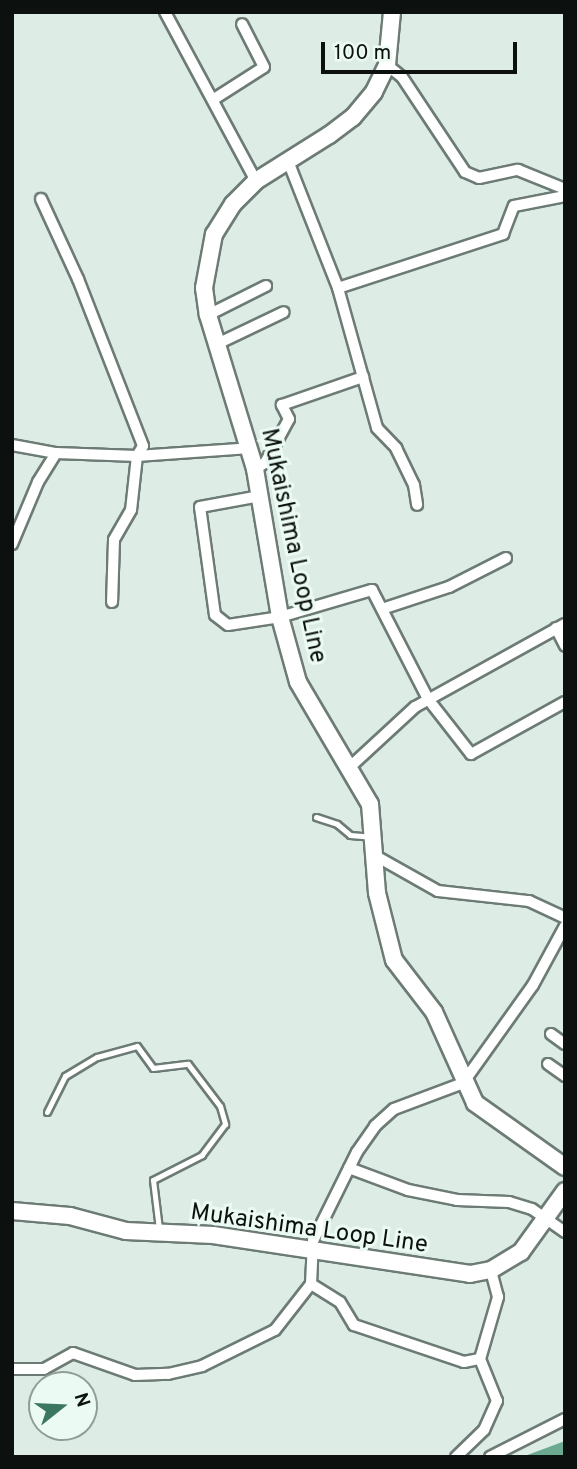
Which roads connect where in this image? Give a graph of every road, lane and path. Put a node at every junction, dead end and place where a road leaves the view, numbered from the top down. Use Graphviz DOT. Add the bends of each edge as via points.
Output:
graph roads {
  1 [pos="165,12"];
  2 [pos="392,12"];
  3 [pos="242,24"];
  4 [pos="387,65"];
  5 [pos="214,99"];
  6 [pos="288,161"];
  7 [pos="256,181"];
  8 [pos="565,189"];
  9 [pos="565,196"];
  10 [pos="41,199"];
  11 [pos="266,286"];
  12 [pos="338,288"];
  13 [pos="284,312"];
  14 [pos="208,315"];
  15 [pos="215,345"];
  16 [pos="363,377"];
  17 [pos="12,445"];
  18 [pos="250,448"];
  19 [pos="56,453"];
  20 [pos="137,456"];
  21 [pos="255,469"];
  22 [pos="260,496"];
  23 [pos="417,505"];
  24 [pos="12,544"];
  25 [pos="506,558"];
  26 [pos="112,602"];
  27 [pos="382,609"];
  28 [pos="280,617"];
  29 [pos="560,626"];
  30 [pos="565,646"];
  31 [pos="428,699"];
  32 [pos="565,702"];
  33 [pos="351,766"];
  34 [pos="316,817"];
  35 [pos="374,837"];
  36 [pos="374,855"];
  37 [pos="565,918"];
  38 [pos="565,926"];
  39 [pos="551,1034"];
  40 [pos="565,1044"];
  41 [pos="548,1064"];
  42 [pos="565,1076"];
  43 [pos="463,1083"];
  44 [pos="47,1112"];
  45 [pos="564,1164"];
  46 [pos="349,1168"];
  47 [pos="565,1191"];
  48 [pos="12,1211"];
  49 [pos="547,1219"];
  50 [pos="565,1232"];
  51 [pos="159,1233"];
  52 [pos="314,1250"];
  53 [pos="491,1270"];
  54 [pos="311,1284"];
  55 [pos="480,1359"];
  56 [pos="12,1369"];
  57 [pos="565,1419"];
  58 [pos="460,1456"];
  59 [pos="490,1457"];
  1 -- 5 [label="street"];
  2 -- 4 [label="main road, Mukaishima Loop Line"];
  3 -- 5 [label="street" via="264,67"];
  4 -- 6 [label="main road, Mukaishima Loop Line" via="353,117"];
  4 -- 8 [label="street" via="402,77 465,172 479,178 518,170"];
  5 -- 7 [label="street"];
  6 -- 7 [label="main road, Mukaishima Loop Line"];
  6 -- 12 [label="street"];
  7 -- 14 [label="main road, Mukaishima Loop Line" via="233,204 214,234 204,288"];
  9 -- 12 [label="street" via="514,206 503,234"];
  10 -- 20 [label="street" via="112,361 143,446"];
  11 -- 14 [label="street"];
  12 -- 16 [label="street"];
  13 -- 15 [label="street"];
  14 -- 15 [label="main road, Mukaishima Loop Line"];
  15 -- 18 [label="main road, Mukaishima Loop Line"];
  16 -- 21 [label="street" via="282,405 289,419 265,463"];
  16 -- 23 [label="street" via="377,428 396,448 414,485"];
  17 -- 19 [label="street"];
  18 -- 20 [label="street"];
  18 -- 21 [label="main road, Mukaishima Loop Line"];
  19 -- 20 [label="street"];
  19 -- 24 [label="street" via="38,482"];
  20 -- 26 [label="street" via="131,510 114,540"];
  21 -- 22 [label="main road, Mukaishima Loop Line"];
  22 -- 28 [label="main road, Mukaishima Loop Line"];
  22 -- 28 [label="street" via="200,507 215,615 228,625"];
  25 -- 27 [label="street" via="449,587"];
  27 -- 28 [label="street" via="372,590"];
  27 -- 31 [label="street"];
  28 -- 33 [label="main road, Mukaishima Loop Line" via="298,682"];
  29 -- 30 [label="street"];
  29 -- 31 [label="street"];
  31 -- 32 [label="street" via="471,754"];
  31 -- 33 [label="street"];
  33 -- 35 [label="main road, Mukaishima Loop Line" via="370,804"];
  34 -- 35 [label="lane" via="337,824 350,835"];
  35 -- 36 [label="main road, Mukaishima Loop Line"];
  36 -- 37 [label="street" via="438,891 529,901"];
  36 -- 43 [label="main road, Mukaishima Loop Line" via="377,893 394,960 434,1012"];
  38 -- 43 [label="street" via="533,985"];
  39 -- 40 [label="street"];
  41 -- 42 [label="street"];
  43 -- 45 [label="main road, Mukaishima Loop Line" via="475,1104"];
  43 -- 46 [label="street" via="394,1109 375,1126"];
  44 -- 51 [label="lane" via="65,1076 97,1057 137,1046 153,1068 188,1064 220,1106 225,1124 202,1155 153,1180"];
  46 -- 49 [label="street" via="408,1190 457,1200 509,1202"];
  46 -- 52 [label="street" via="313,1241"];
  47 -- 49 [label="main road, Mukaishima Loop Line"];
  48 -- 51 [label="main road, Mukaishima Loop Line" via="28,1209 126,1231"];
  49 -- 50 [label="street"];
  49 -- 53 [label="main road, Mukaishima Loop Line" via="521,1252"];
  51 -- 52 [label="main road, Mukaishima Loop Line" via="214,1235"];
  52 -- 53 [label="main road, Mukaishima Loop Line" via="433,1271"];
  52 -- 54 [label="street"];
  53 -- 55 [label="street" via="498,1297"];
  54 -- 55 [label="street" via="340,1302 354,1325 464,1362"];
  54 -- 56 [label="street" via="275,1330 202,1366 135,1376 73,1353 44,1369"];
  55 -- 58 [label="street" via="497,1401 484,1430"];
  57 -- 59 [label="street"];
}
